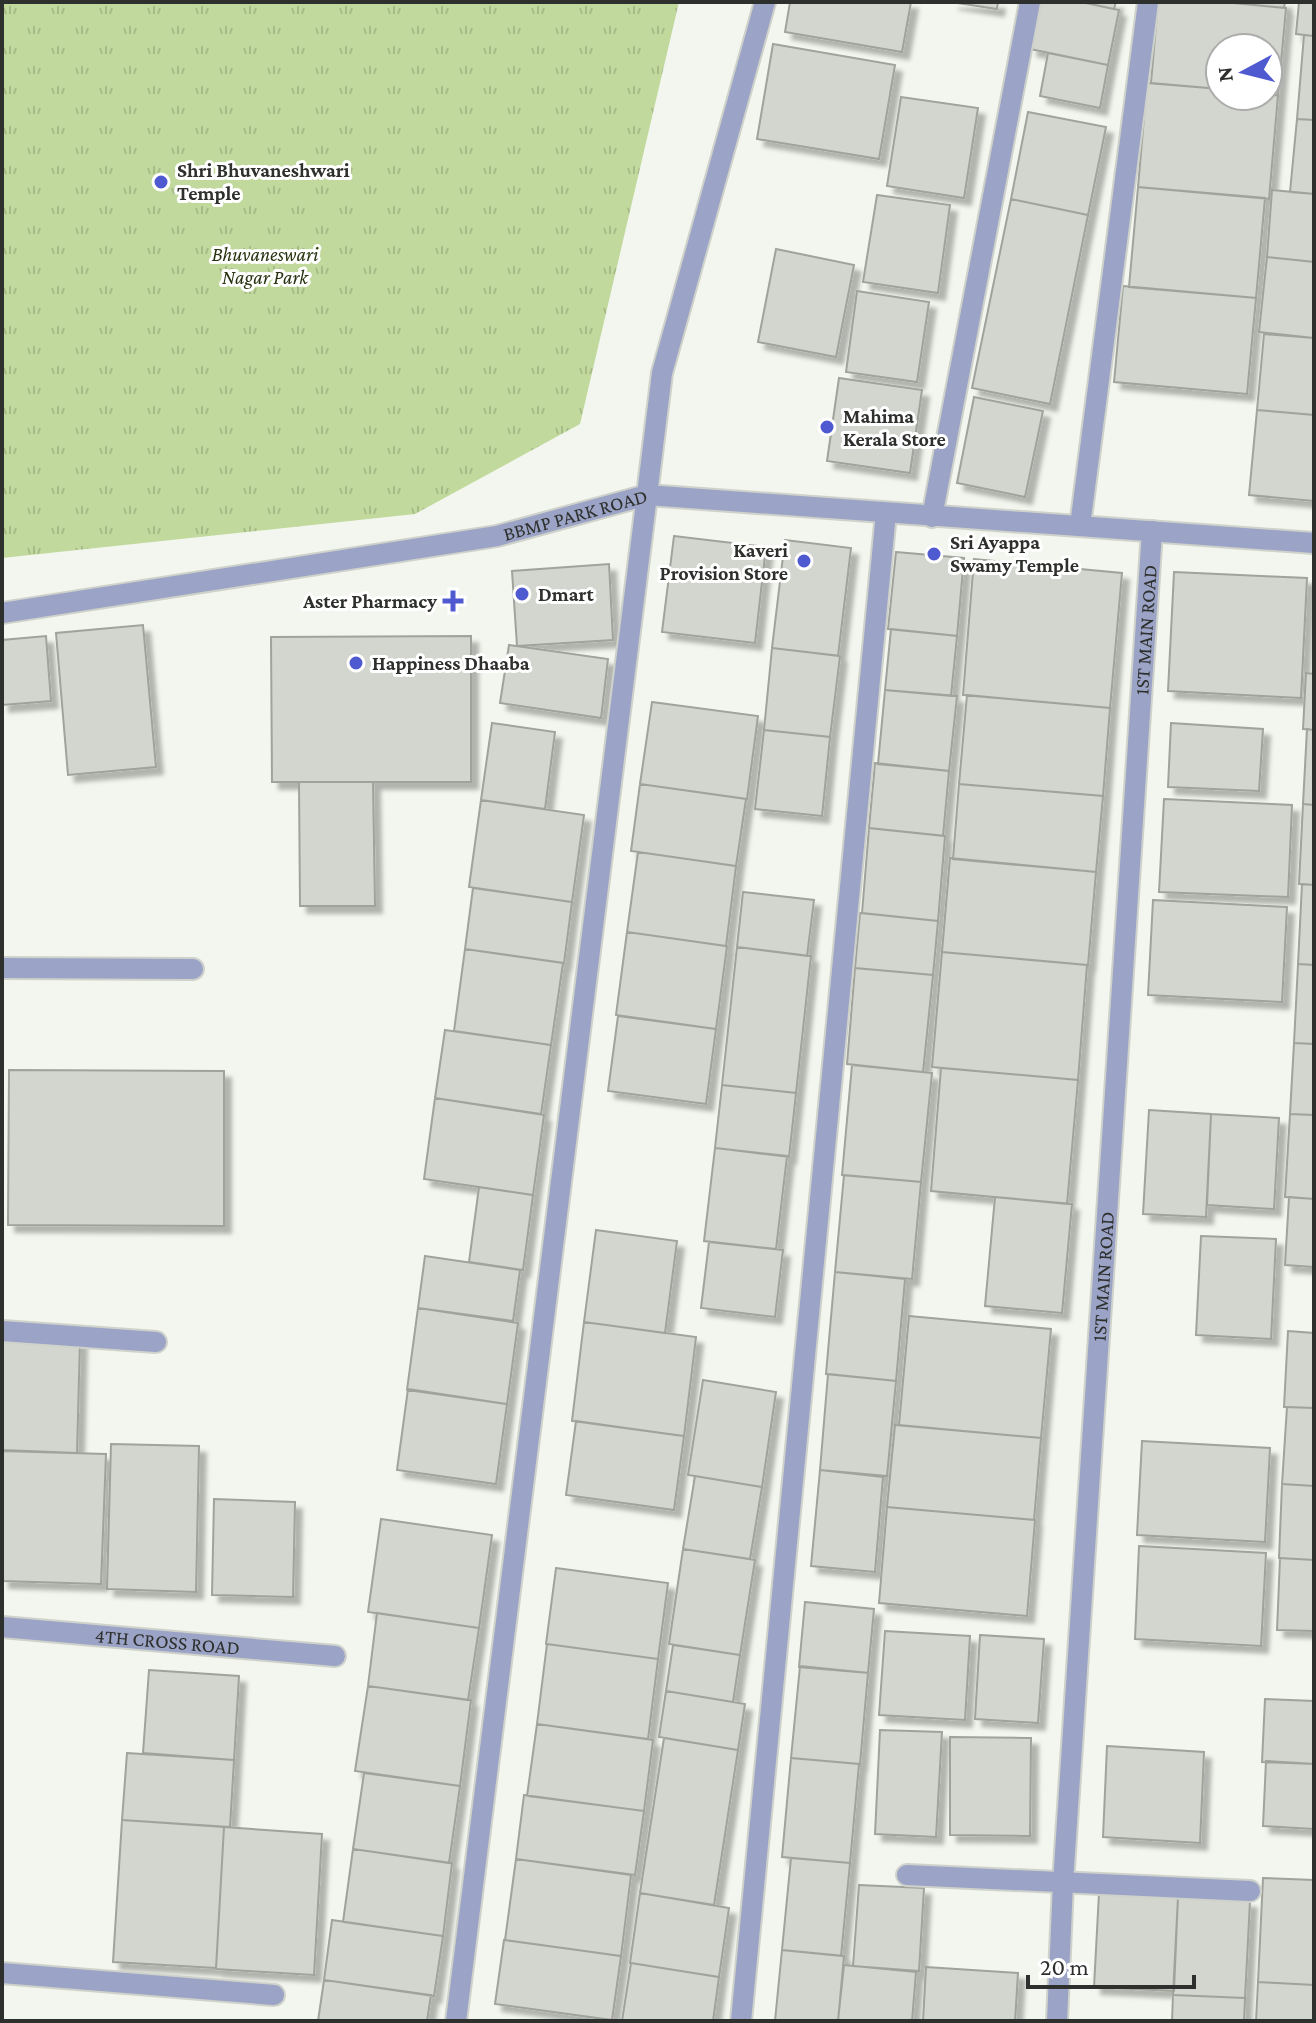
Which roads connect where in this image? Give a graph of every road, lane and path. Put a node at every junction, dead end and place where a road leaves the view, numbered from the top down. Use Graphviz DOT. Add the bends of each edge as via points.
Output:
graph roads {
  1 [pos="765,2"];
  2 [pos="1030,2"];
  3 [pos="1148,2"];
  4 [pos="647,495"];
  5 [pos="886,513"];
  6 [pos="932,517"];
  7 [pos="1080,526"];
  8 [pos="1152,531"];
  9 [pos="1314,543"];
  10 [pos="2,613"];
  11 [pos="2,968"];
  12 [pos="193,969"];
  13 [pos="2,1331"];
  14 [pos="156,1342"];
  15 [pos="2,1627"];
  16 [pos="335,1656"];
  17 [pos="907,1875"];
  18 [pos="1063,1883"];
  19 [pos="1250,1891"];
  20 [pos="2,1973"];
  21 [pos="274,1995"];
  22 [pos="456,2021"];
  23 [pos="741,2021"];
  24 [pos="1057,2021"];
  1 -- 4 [label="street, BBMP PARK ROAD" via="662,373"];
  2 -- 6 [label="street"];
  3 -- 7 [label="street"];
  4 -- 5 [label="street"];
  4 -- 10 [label="street, BBMP PARK ROAD" via="497,536"];
  4 -- 22 [label="street"];
  5 -- 6 [label="street"];
  5 -- 23 [label="street"];
  6 -- 7 [label="street"];
  7 -- 8 [label="street"];
  8 -- 9 [label="street"];
  8 -- 18 [label="street, 1ST MAIN ROAD"];
  11 -- 12 [label="street"];
  13 -- 14 [label="street"];
  15 -- 16 [label="street, 4TH CROSS ROAD"];
  17 -- 18 [label="street"];
  18 -- 19 [label="street"];
  18 -- 24 [label="street, 1ST MAIN ROAD"];
  20 -- 21 [label="street"];
}
